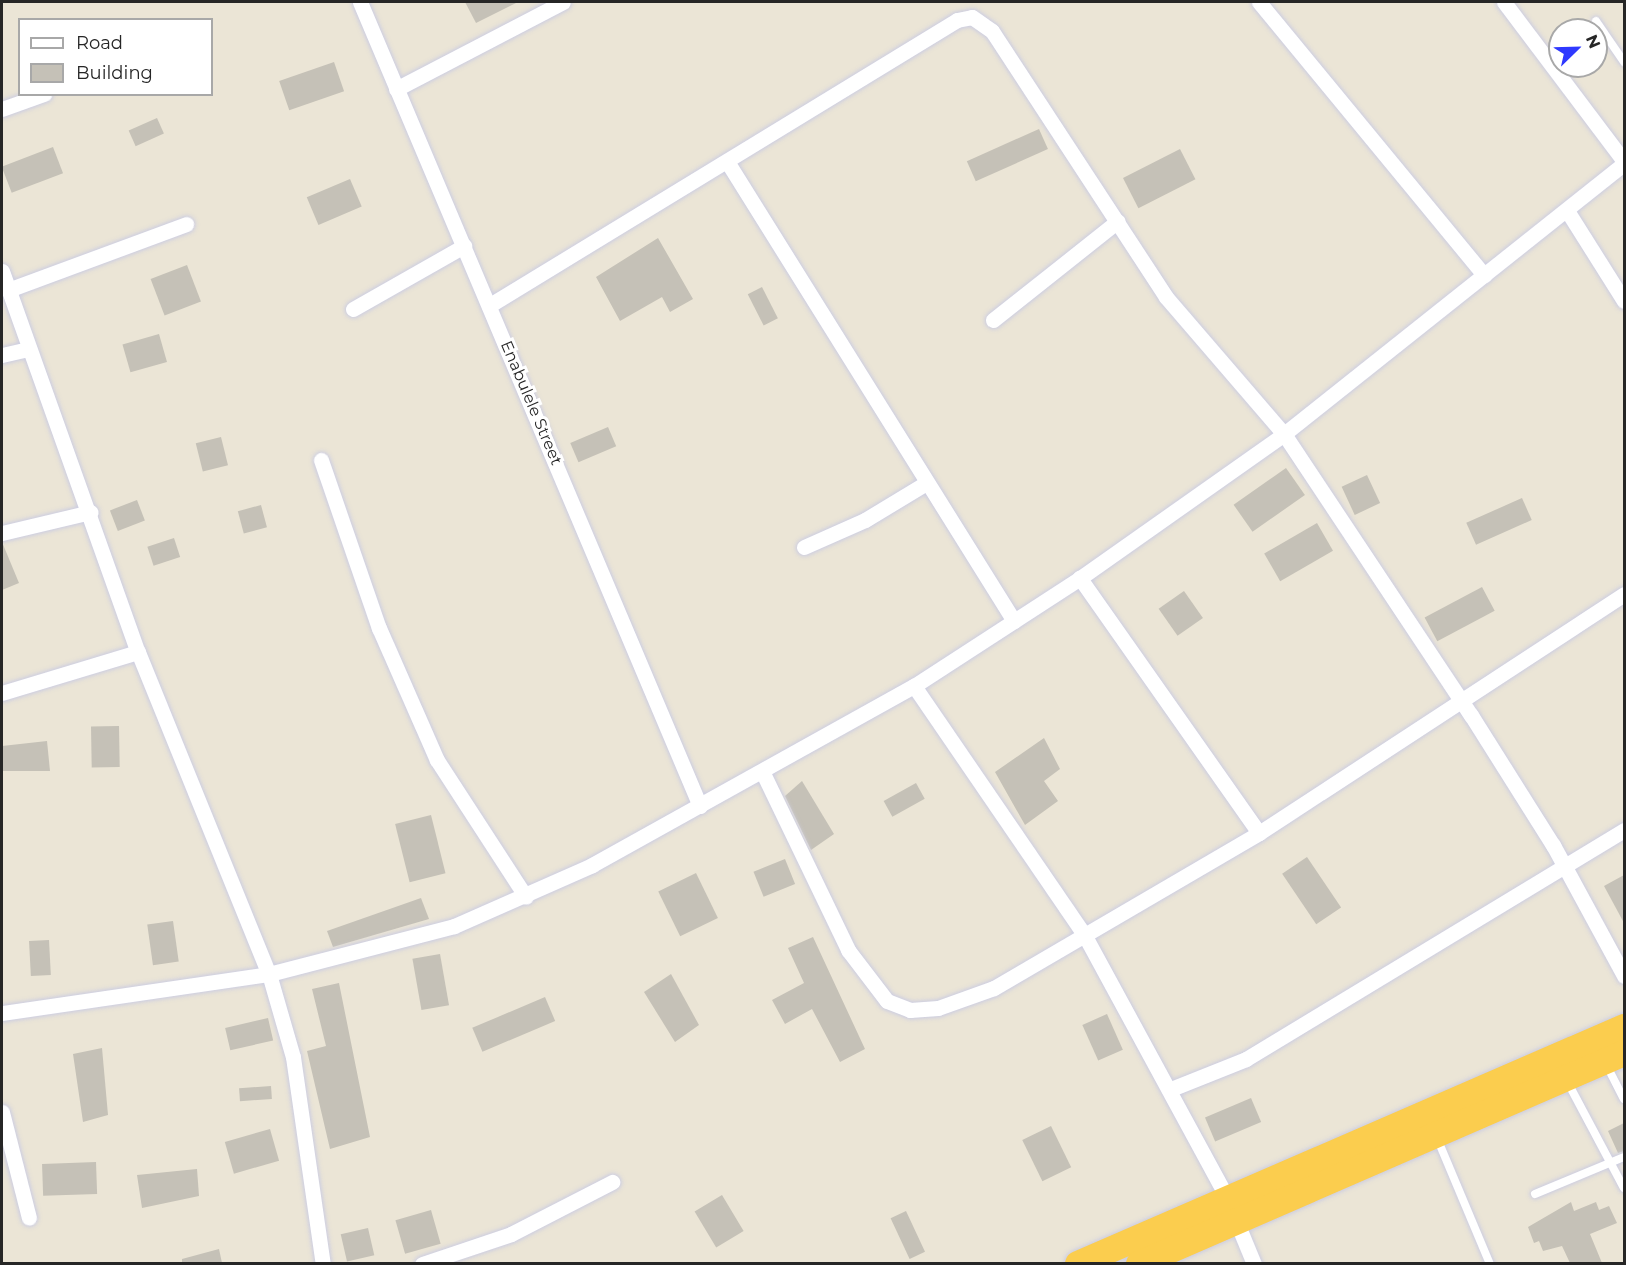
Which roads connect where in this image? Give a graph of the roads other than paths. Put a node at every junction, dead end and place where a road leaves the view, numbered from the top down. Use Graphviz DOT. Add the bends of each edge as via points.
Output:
graph roads {
  1 [pos="360,2"];
  2 [pos="563,2"];
  3 [pos="1259,2"];
  4 [pos="1504,2"];
  5 [pos="1608,39"];
  6 [pos="1624,63"];
  7 [pos="396,89"];
  8 [pos="38,96"];
  9 [pos="2,109"];
  10 [pos="1624,162"];
  11 [pos="728,163"];
  12 [pos="1568,212"];
  13 [pos="1118,220"];
  14 [pos="186,224"];
  15 [pos="464,246"];
  16 [pos="2,270"];
  17 [pos="1484,275"];
  18 [pos="8,290"];
  19 [pos="1624,301"];
  20 [pos="490,305"];
  21 [pos="353,309"];
  22 [pos="993,320"];
  23 [pos="29,349"];
  24 [pos="2,354"];
  25 [pos="1284,434"];
  26 [pos="321,460"];
  27 [pos="926,483"];
  28 [pos="91,512"];
  29 [pos="2,533"];
  30 [pos="804,546"];
  31 [pos="1080,578"];
  32 [pos="1624,594"];
  33 [pos="1014,621"];
  34 [pos="138,652"];
  35 [pos="914,686"];
  36 [pos="2,693"];
  37 [pos="1461,698"];
  38 [pos="762,771"];
  39 [pos="700,806"];
  40 [pos="1624,830"];
  41 [pos="1259,833"];
  42 [pos="1565,867"];
  43 [pos="526,897"];
  44 [pos="1085,936"];
  45 [pos="269,974"];
  46 [pos="1624,976"];
  47 [pos="2,1013"];
  48 [pos="1624,1027"];
  49 [pos="1614,1057"];
  50 [pos="1565,1077"];
  51 [pos="1171,1089"];
  52 [pos="1624,1099"];
  53 [pos="2,1112"];
  54 [pos="1434,1132"];
  55 [pos="1624,1157"];
  56 [pos="1613,1162"];
  57 [pos="612,1182"];
  58 [pos="1624,1188"];
  59 [pos="1535,1194"];
  60 [pos="1226,1196"];
  61 [pos="29,1218"];
  62 [pos="1234,1222"];
  63 [pos="323,1263"];
  64 [pos="422,1263"];
  65 [pos="1078,1263"];
  66 [pos="1139,1263"];
  67 [pos="1254,1263"];
  68 [pos="1490,1263"];
  1 -- 7 [label="street, Enabulele Street"];
  2 -- 7 [label="street"];
  3 -- 17 [label="street"];
  4 -- 10 [label="street"];
  5 -- 6 [label="lane"];
  7 -- 15 [label="street, Enabulele Street"];
  8 -- 9 [label="street"];
  10 -- 12 [label="street"];
  11 -- 13 [label="street" via="957,20 972,17 992,31"];
  11 -- 20 [label="street"];
  11 -- 27 [label="street"];
  12 -- 17 [label="street"];
  12 -- 19 [label="street"];
  13 -- 22 [label="street"];
  13 -- 25 [label="street" via="1166,297"];
  14 -- 18 [label="street"];
  15 -- 20 [label="street, Enabulele Street"];
  15 -- 21 [label="street"];
  16 -- 18 [label="street"];
  17 -- 25 [label="street"];
  18 -- 23 [label="street"];
  20 -- 39 [label="street, Enabulele Street"];
  23 -- 24 [label="street"];
  23 -- 28 [label="street"];
  25 -- 31 [label="street"];
  25 -- 37 [label="street"];
  26 -- 43 [label="street" via="379,628 437,760"];
  27 -- 30 [label="street" via="865,520"];
  27 -- 33 [label="street"];
  28 -- 29 [label="street"];
  28 -- 34 [label="street"];
  31 -- 33 [label="street"];
  31 -- 41 [label="street"];
  32 -- 37 [label="street"];
  33 -- 35 [label="street"];
  34 -- 36 [label="street"];
  34 -- 45 [label="street"];
  35 -- 38 [label="street"];
  35 -- 44 [label="street"];
  37 -- 41 [label="street"];
  37 -- 42 [label="street"];
  38 -- 39 [label="street"];
  38 -- 44 [label="street" via="848,950 887,1001 910,1010 938,1008 994,988"];
  39 -- 43 [label="street"];
  40 -- 42 [label="street"];
  41 -- 44 [label="street"];
  42 -- 46 [label="street"];
  42 -- 51 [label="street" via="1246,1059"];
  43 -- 45 [label="street" via="454,926"];
  44 -- 51 [label="street"];
  45 -- 47 [label="street"];
  45 -- 63 [label="street" via="293,1057"];
  48 -- 60 [label="highway"];
  49 -- 50 [label="highway"];
  49 -- 52 [label="lane"];
  50 -- 54 [label="highway"];
  50 -- 56 [label="lane"];
  51 -- 60 [label="street"];
  53 -- 61 [label="street"];
  54 -- 62 [label="highway"];
  54 -- 68 [label="lane"];
  55 -- 56 [label="lane"];
  56 -- 58 [label="lane"];
  56 -- 59 [label="lane"];
  57 -- 64 [label="street" via="511,1234"];
  60 -- 62 [label="street"];
  60 -- 65 [label="highway"];
  62 -- 66 [label="highway"];
  62 -- 67 [label="street"];
}
